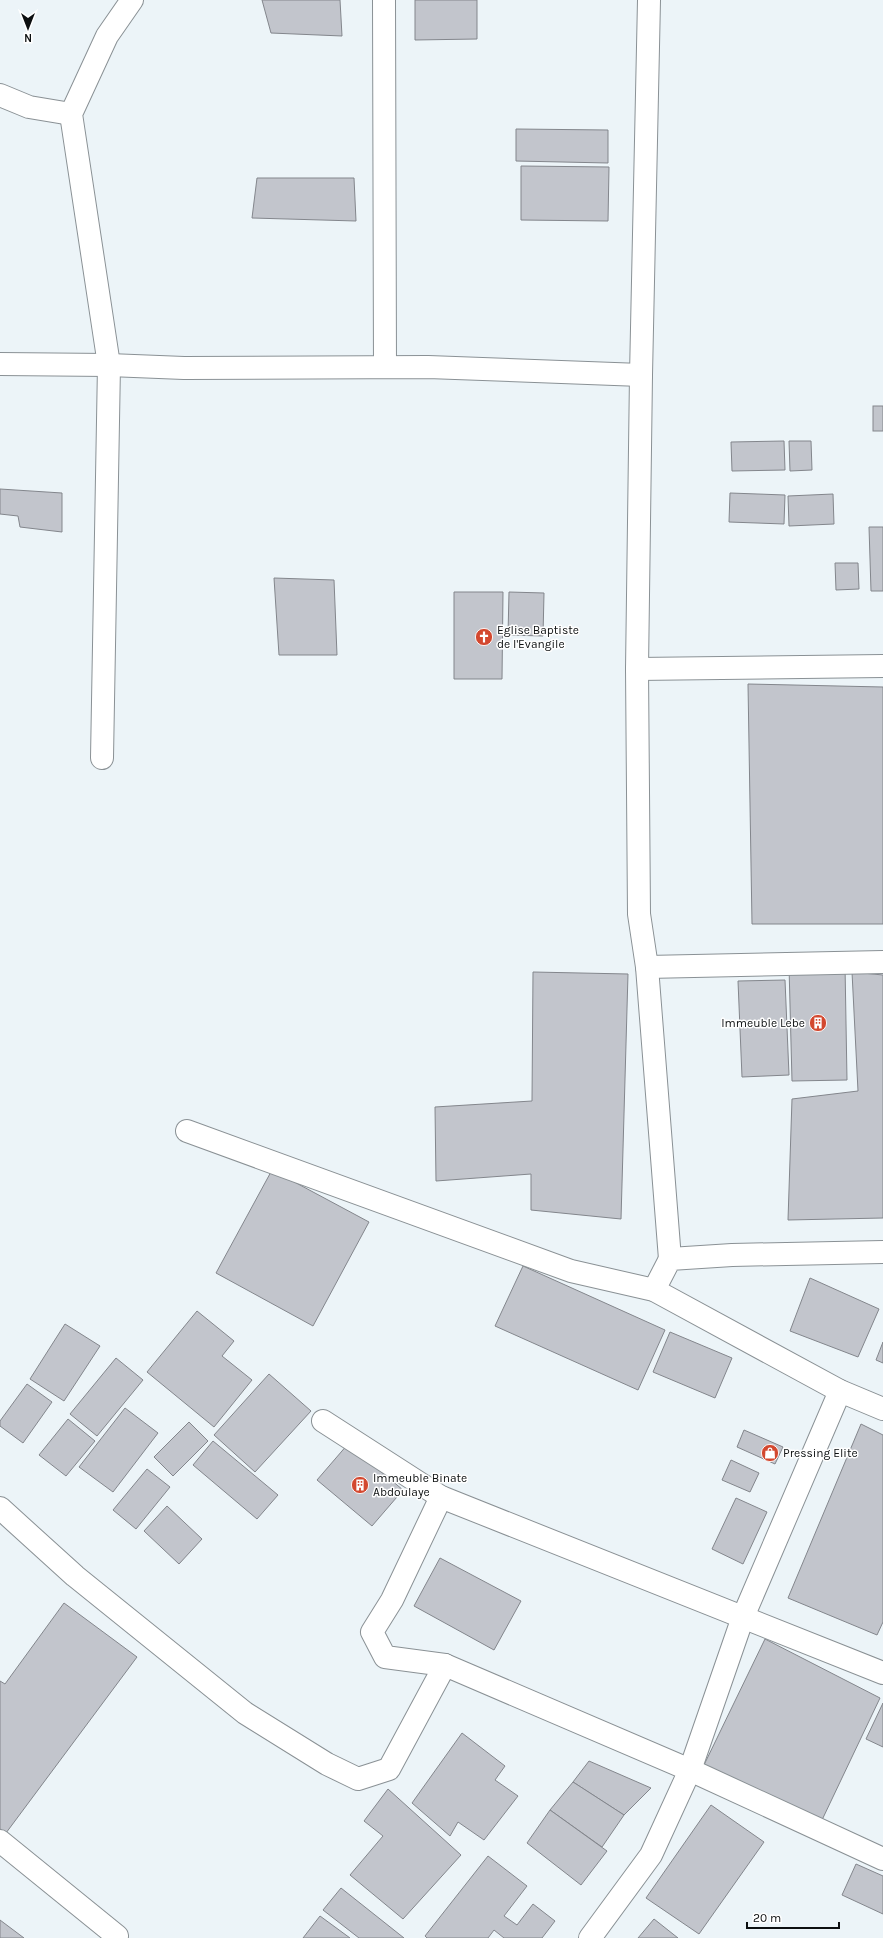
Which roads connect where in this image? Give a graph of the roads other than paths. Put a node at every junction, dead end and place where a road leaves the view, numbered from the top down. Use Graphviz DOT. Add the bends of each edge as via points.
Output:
graph roads {
  1 [pos="132,0"];
  2 [pos="384,0"];
  3 [pos="649,0"];
  4 [pos="0,95"];
  5 [pos="72,114"];
  6 [pos="0,364"];
  7 [pos="109,365"];
  8 [pos="385,367"];
  9 [pos="641,375"];
  10 [pos="883,666"];
  11 [pos="637,669"];
  12 [pos="102,758"];
  13 [pos="883,962"];
  14 [pos="647,967"];
  15 [pos="187,1131"];
  16 [pos="883,1252"];
  17 [pos="670,1259"];
  18 [pos="654,1290"];
  19 [pos="840,1391"];
  20 [pos="883,1409"];
  21 [pos="323,1421"];
  22 [pos="441,1497"];
  23 [pos="0,1508"];
  24 [pos="743,1616"];
  25 [pos="444,1665"];
  26 [pos="883,1673"];
  27 [pos="690,1770"];
  28 [pos="0,1841"];
  29 [pos="883,1859"];
  30 [pos="117,1937"];
  31 [pos="590,1938"];
  1 -- 5 [label="street" via="107,36"];
  2 -- 8 [label="street"];
  3 -- 9 [label="street"];
  4 -- 5 [label="street" via="29,107"];
  5 -- 7 [label="street"];
  6 -- 7 [label="street"];
  7 -- 8 [label="street" via="184,368"];
  7 -- 12 [label="street"];
  8 -- 9 [label="street"];
  9 -- 11 [label="street"];
  10 -- 11 [label="street"];
  11 -- 14 [label="street" via="639,914"];
  13 -- 14 [label="street"];
  14 -- 17 [label="street"];
  15 -- 18 [label="street" via="571,1271"];
  16 -- 17 [label="street"];
  17 -- 18 [label="street"];
  18 -- 19 [label="street"];
  19 -- 20 [label="street"];
  19 -- 24 [label="street"];
  21 -- 22 [label="street"];
  22 -- 24 [label="street"];
  22 -- 25 [label="street" via="392,1600 372,1632 385,1657"];
  23 -- 25 [label="street" via="74,1576 245,1713 328,1764 358,1779 389,1769"];
  24 -- 26 [label="street"];
  24 -- 27 [label="street"];
  25 -- 27 [label="street"];
  27 -- 29 [label="street"];
  27 -- 31 [label="street" via="651,1855"];
  28 -- 30 [label="street"];
}
